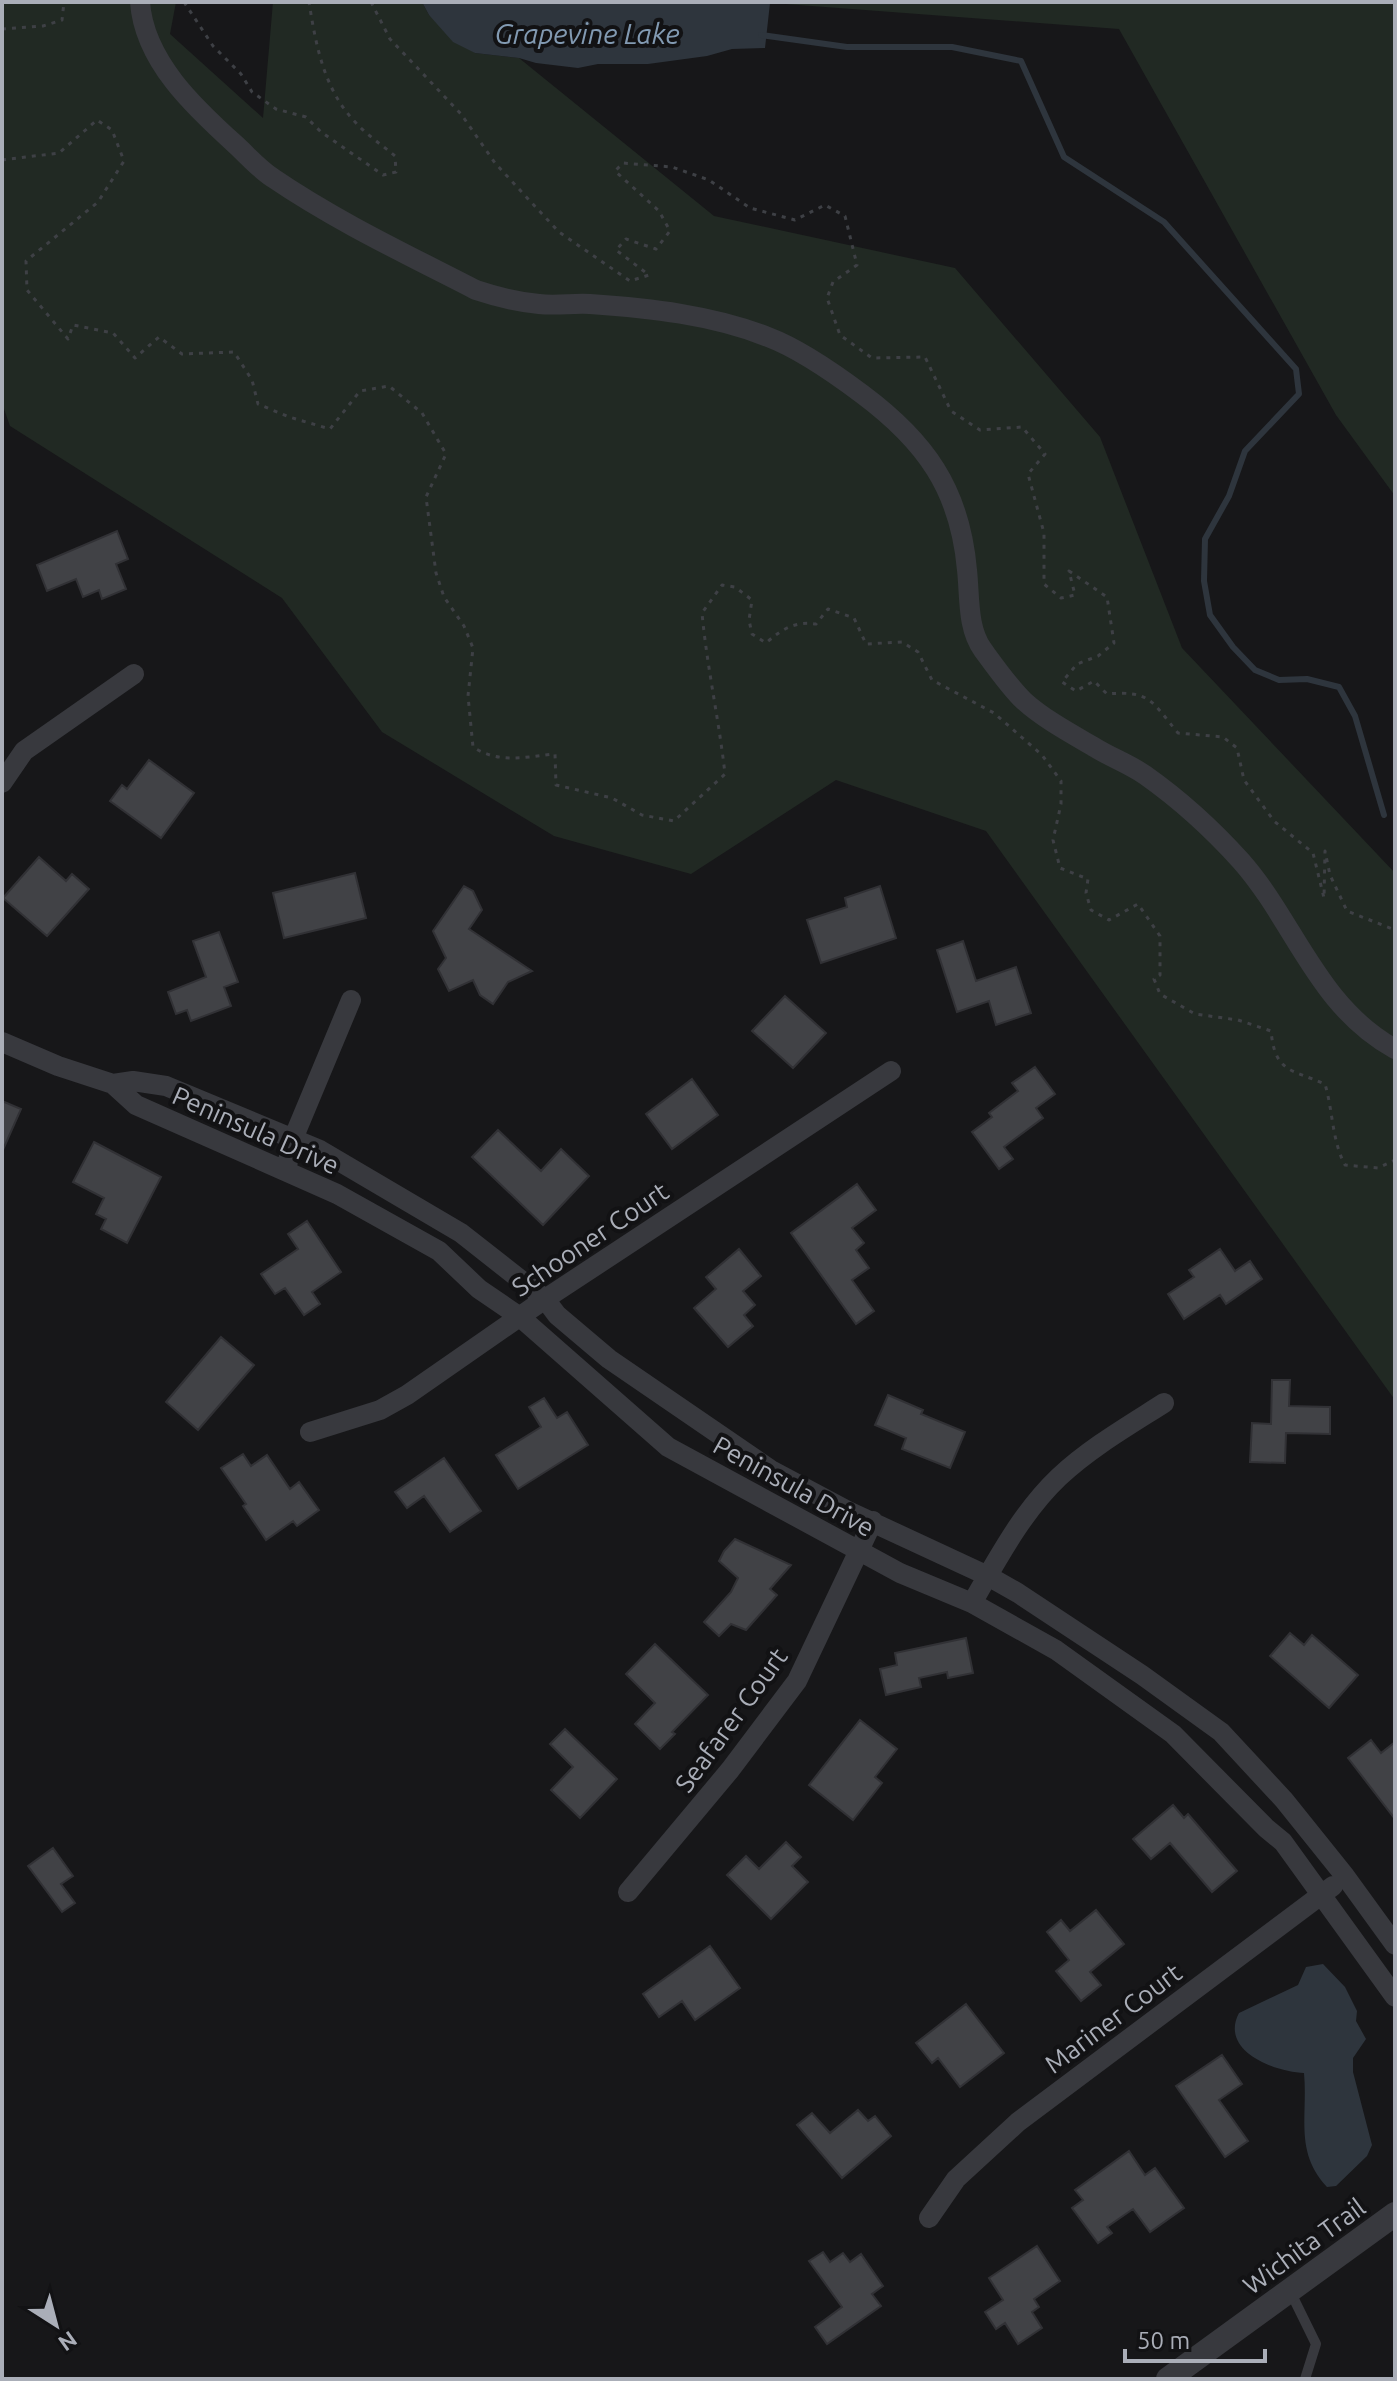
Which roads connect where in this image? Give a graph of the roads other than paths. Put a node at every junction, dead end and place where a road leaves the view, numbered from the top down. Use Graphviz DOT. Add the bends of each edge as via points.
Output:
graph roads {
  1 [pos="140,2"];
  2 [pos="134,674"];
  3 [pos="2,783"];
  4 [pos="351,1000"];
  5 [pos="2,1042"];
  6 [pos="1395,1049"];
  7 [pos="891,1071"];
  8 [pos="113,1084"];
  9 [pos="293,1139"];
  10 [pos="286,1170"];
  11 [pos="545,1299"];
  12 [pos="520,1317"];
  13 [pos="1164,1403"];
  14 [pos="310,1432"];
  15 [pos="873,1521"];
  16 [pos="858,1550"];
  17 [pos="988,1576"];
  18 [pos="972,1603"];
  19 [pos="1345,1876"];
  20 [pos="628,1892"];
  21 [pos="1322,1893"];
  22 [pos="1395,1945"];
  23 [pos="1395,1997"];
  24 [pos="1395,2214"];
  25 [pos="929,2218"];
  26 [pos="1290,2291"];
  27 [pos="1168,2379"];
  28 [pos="1305,2379"];
  1 -- 6 [label="street" via="141,21 153,48 188,97 270,177 336,215 498,298 690,316 769,337 887,414 932,462 948,488 966,552 973,633 1021,699 1143,774 1221,841 1263,890 1334,996"];
  2 -- 3 [label="street" via="24,751"];
  4 -- 9 [label="street"];
  5 -- 8 [label="street, Peninsula Drive"];
  7 -- 11 [label="street, Schooner Court"];
  8 -- 9 [label="street, Peninsula Drive" via="166,1086"];
  8 -- 10 [label="street, Peninsula Drive" via="136,1105"];
  9 -- 10 [label="street"];
  9 -- 11 [label="street, Peninsula Drive" via="461,1233"];
  10 -- 12 [label="street, Peninsula Drive" via="439,1251 479,1289"];
  11 -- 12 [label="street, Schooner Court"];
  11 -- 15 [label="street, Peninsula Drive" via="609,1359 707,1429 771,1470"];
  12 -- 14 [label="street, Schooner Court" via="380,1410"];
  12 -- 16 [label="street, Peninsula Drive" via="668,1447"];
  13 -- 17 [label="street" via="1057,1479 1028,1511"];
  15 -- 16 [label="street, Seafarer Court"];
  15 -- 17 [label="street, Peninsula Drive"];
  16 -- 18 [label="street, Peninsula Drive"];
  16 -- 20 [label="street, Seafarer Court" via="797,1681"];
  17 -- 18 [label="street"];
  17 -- 19 [label="street, Peninsula Drive" via="1221,1732"];
  18 -- 21 [label="street, Peninsula Drive" via="1056,1650 1173,1734 1283,1842"];
  19 -- 21 [label="street, Mariner Court"];
  19 -- 22 [label="street, Peninsula Drive"];
  21 -- 23 [label="street, Peninsula Drive"];
  21 -- 25 [label="street, Mariner Court" via="1018,2122 956,2179"];
  24 -- 26 [label="street, Wichita Trail"];
  26 -- 27 [label="street, Wichita Trail"];
  26 -- 28 [label="lane" via="1316,2344"];
}
